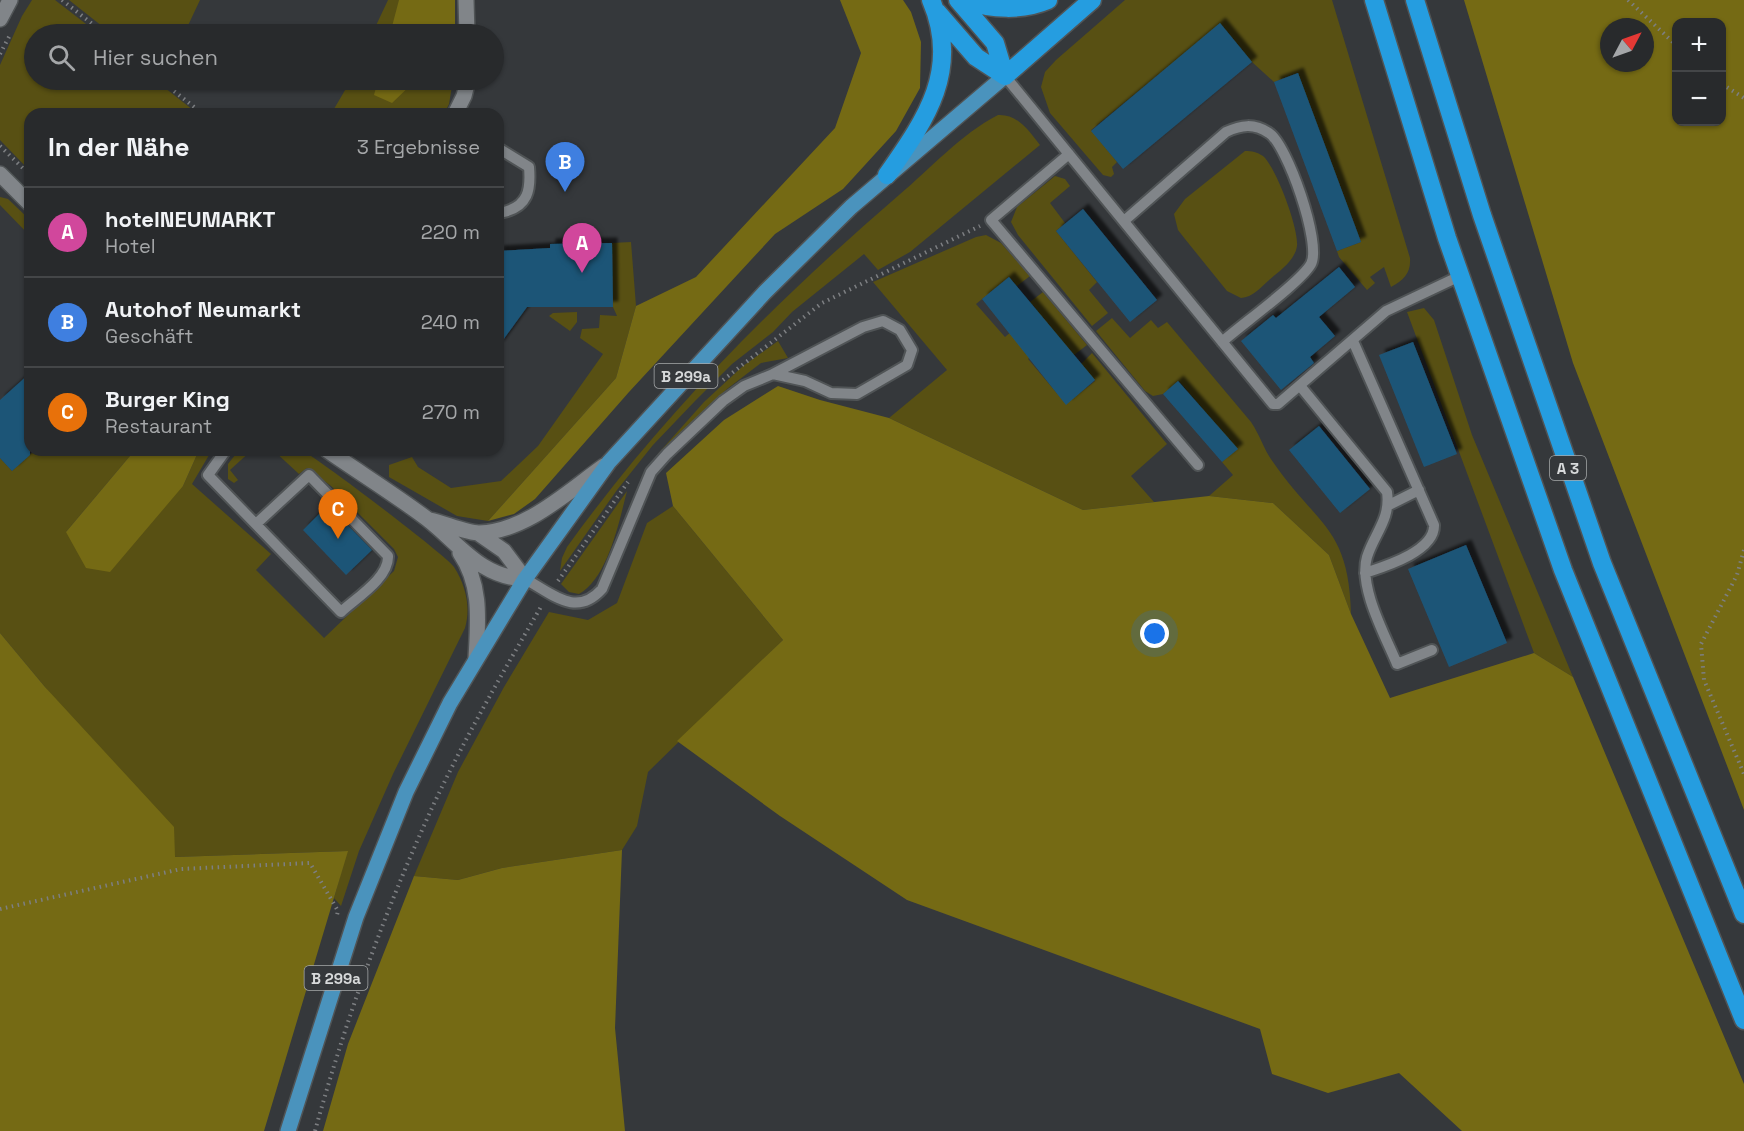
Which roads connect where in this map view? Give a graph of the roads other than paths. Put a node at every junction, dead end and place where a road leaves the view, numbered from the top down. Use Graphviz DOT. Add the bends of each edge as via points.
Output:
graph roads {
  1 [pos="10,0"];
  2 [pos="466,0"];
  3 [pos="958,0"];
  4 [pos="966,0"];
  5 [pos="1048,0"];
  6 [pos="1092,0"];
  7 [pos="1374,0"];
  8 [pos="1415,0"];
  9 [pos="933,4"];
  10 [pos="0,19"];
  11 [pos="467,24"];
  12 [pos="1005,76"];
  13 [pos="466,90"];
  14 [pos="458,108"];
  15 [pos="504,152"];
  16 [pos="1069,154"];
  17 [pos="0,174"];
  18 [pos="887,175"];
  19 [pos="24,198"];
  20 [pos="504,212"];
  21 [pos="1124,221"];
  22 [pos="1460,276"];
  23 [pos="1353,341"];
  24 [pos="1221,342"];
  25 [pos="773,374"];
  26 [pos="1301,387"];
  27 [pos="222,456"];
  28 [pos="336,456"];
  29 [pos="609,462"];
  30 [pos="1198,465"];
  31 [pos="1419,490"];
  32 [pos="1389,505"];
  33 [pos="428,520"];
  34 [pos="256,524"];
  35 [pos="477,533"];
  36 [pos="453,543"];
  37 [pos="1365,573"];
  38 [pos="525,579"];
  39 [pos="1432,650"];
  40 [pos="476,658"];
  41 [pos="1744,914"];
  42 [pos="1744,1020"];
  43 [pos="288,1131"];
  1 -- 10 [label="street"];
  2 -- 11 [label="street"];
  3 -- 12 [label="highway" via="995,43"];
  4 -- 5 [label="highway" via="1008,8"];
  6 -- 12 [label="highway"];
  7 -- 22 [label="highway, A 3"];
  8 -- 41 [label="highway, A 3" via="1485,225 1602,563"];
  9 -- 12 [label="highway" via="976,57"];
  9 -- 18 [label="highway" via="942,41 940,80 919,128"];
  12 -- 16 [label="lane"];
  12 -- 18 [label="main road, B 299a"];
  13 -- 14 [label="street"];
  15 -- 20 [label="lane" via="530,167 525,200"];
  16 -- 21 [label="lane"];
  16 -- 30 [label="lane" via="991,220"];
  17 -- 19 [label="street"];
  18 -- 29 [label="main road, B 299a" via="765,292"];
  21 -- 24 [label="lane"];
  21 -- 24 [label="lane" via="1226,132 1240,126 1255,126 1278,141 1292,170 1313,239 1311,264"];
  22 -- 23 [label="lane" via="1403,301"];
  22 -- 42 [label="highway, A 3" via="1563,570"];
  23 -- 26 [label="lane"];
  23 -- 31 [label="lane"];
  24 -- 26 [label="lane" via="1273,404"];
  25 -- 25 [label="lane" via="863,327 883,321 900,330 912,350 907,365 857,394 831,393 805,381"];
  25 -- 38 [label="lane" via="744,386 723,401 651,472 603,589 595,597 586,603 567,602"];
  26 -- 32 [label="lane" via="1381,483"];
  27 -- 34 [label="lane" via="208,475"];
  28 -- 33 [label="street"];
  29 -- 35 [label="street" via="528,519"];
  29 -- 38 [label="main road, B 299a"];
  31 -- 32 [label="lane"];
  31 -- 37 [label="lane" via="1435,533 1411,554"];
  32 -- 37 [label="lane" via="1367,558"];
  33 -- 35 [label="street"];
  33 -- 36 [label="street"];
  34 -- 34 [label="lane" via="341,612 385,572 388,556 309,475"];
  35 -- 38 [label="street" via="504,550"];
  36 -- 38 [label="street" via="495,573 508,579"];
  36 -- 40 [label="street" via="475,588"];
  37 -- 39 [label="lane" via="1371,600 1397,664"];
  38 -- 40 [label="main road, B 299a"];
  40 -- 43 [label="main road, B 299a" via="427,749 381,853 351,933"];
}
